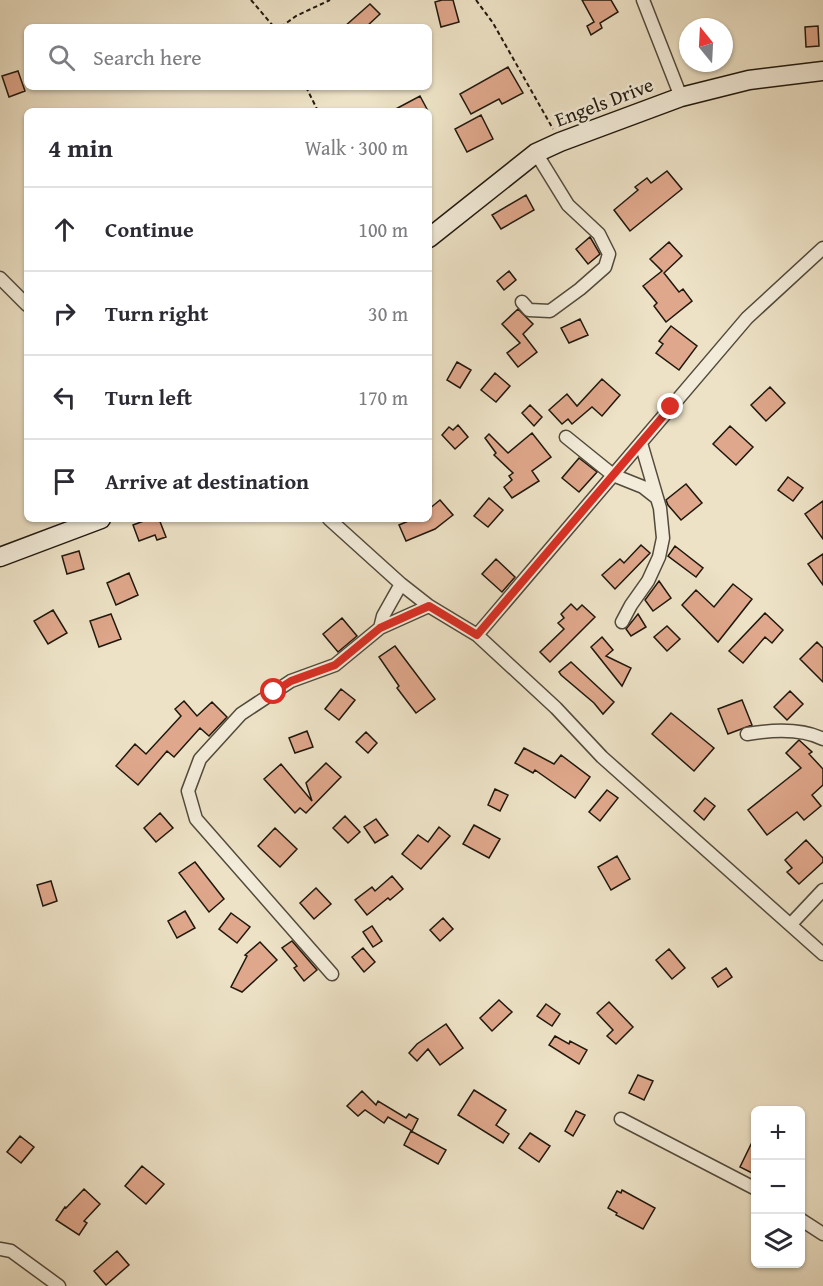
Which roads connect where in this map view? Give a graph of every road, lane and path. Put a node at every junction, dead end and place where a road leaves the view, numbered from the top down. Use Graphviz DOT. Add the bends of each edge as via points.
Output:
graph roads {
  1 [pos="251,0"];
  2 [pos="330,0"];
  3 [pos="476,0"];
  4 [pos="643,0"];
  5 [pos="271,24"];
  6 [pos="285,24"];
  7 [pos="823,71"];
  8 [pos="308,90"];
  9 [pos="681,97"];
  10 [pos="316,108"];
  11 [pos="561,142"];
  12 [pos="536,153"];
  13 [pos="432,236"];
  14 [pos="823,248"];
  15 [pos="0,278"];
  16 [pos="22,296"];
  17 [pos="522,302"];
  18 [pos="566,437"];
  19 [pos="641,443"];
  20 [pos="613,475"];
  21 [pos="657,498"];
  22 [pos="93,522"];
  23 [pos="332,522"];
  24 [pos="0,557"];
  25 [pos="400,584"];
  26 [pos="429,606"];
  27 [pos="622,622"];
  28 [pos="380,628"];
  29 [pos="477,635"];
  30 [pos="747,734"];
  31 [pos="823,739"];
  32 [pos="823,890"];
  33 [pos="791,924"];
  34 [pos="823,954"];
  35 [pos="332,974"];
  36 [pos="621,1119"];
  37 [pos="751,1186"];
  38 [pos="805,1222"];
  39 [pos="823,1234"];
  40 [pos="0,1249"];
  41 [pos="59,1286"];
  1 -- 5 [label="path"];
  2 -- 6 [label="path"];
  3 -- 11 [label="path"];
  4 -- 9 [label="street"];
  7 -- 9 [label="street, Engels Drive" via="749,80"];
  8 -- 10 [label="path"];
  9 -- 11 [label="street, Engels Drive"];
  11 -- 12 [label="street, Engels Drive"];
  12 -- 13 [label="street, Engels Drive"];
  12 -- 17 [label="street" via="568,205 599,234 609,254 605,267 550,311 530,310"];
  14 -- 19 [label="street" via="747,318"];
  15 -- 16 [label="street"];
  18 -- 20 [label="street"];
  19 -- 20 [label="street"];
  19 -- 21 [label="street"];
  20 -- 21 [label="street"];
  20 -- 29 [label="street"];
  21 -- 27 [label="street" via="663,538 659,557"];
  22 -- 24 [label="street"];
  23 -- 25 [label="street"];
  25 -- 26 [label="street"];
  25 -- 28 [label="street"];
  26 -- 28 [label="street"];
  26 -- 29 [label="street"];
  28 -- 35 [label="street" via="335,665 291,681 241,714 200,759 188,791 196,819"];
  29 -- 33 [label="street" via="602,757"];
  30 -- 31 [label="street" via="791,731"];
  32 -- 33 [label="street"];
  33 -- 34 [label="street"];
  36 -- 37 [label="street"];
  38 -- 39 [label="street"];
  40 -- 41 [label="street" via="11,1251"];
}
